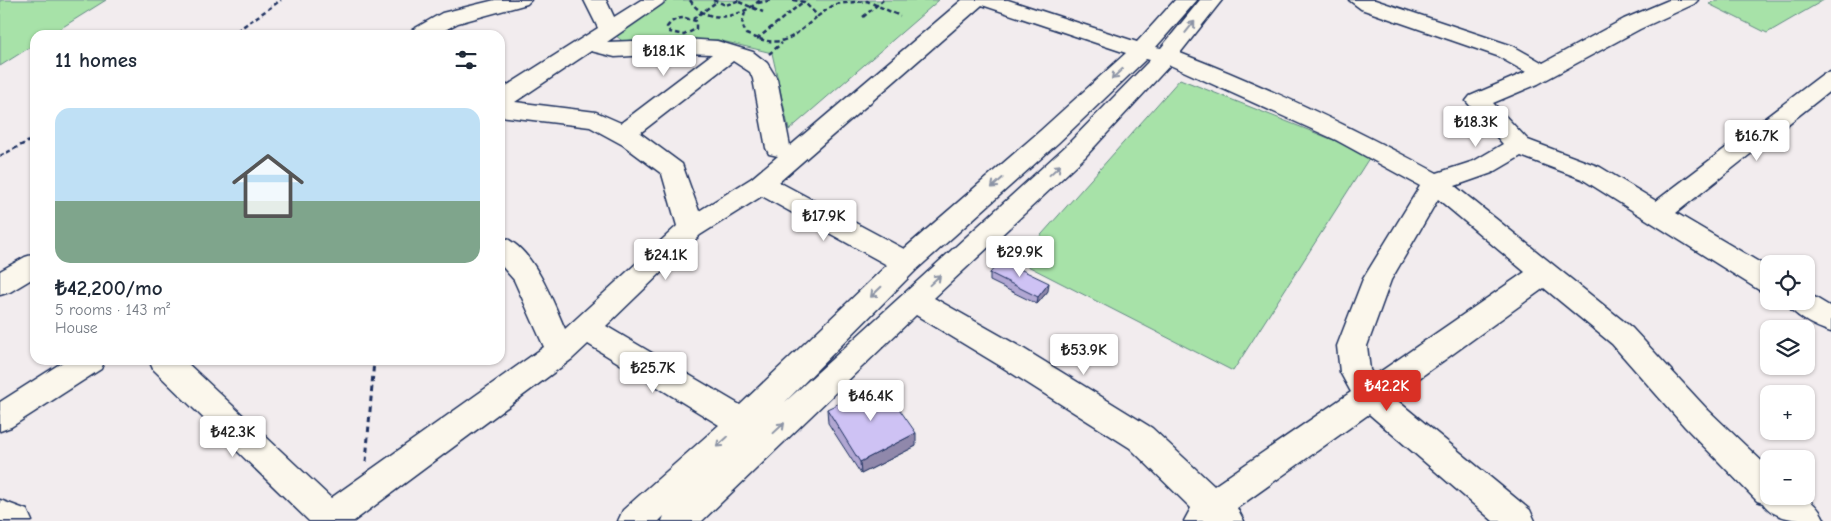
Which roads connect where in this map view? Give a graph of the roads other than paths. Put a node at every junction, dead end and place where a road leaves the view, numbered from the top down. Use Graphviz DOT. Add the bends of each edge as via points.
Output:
graph roads {
  1 [pos="520,0"];
  2 [pos="595,0"];
  3 [pos="655,0"];
  4 [pos="975,0"];
  5 [pos="987,0"];
  6 [pos="1028,0"];
  7 [pos="1186,0"];
  8 [pos="1211,0"];
  9 [pos="1360,0"];
  10 [pos="1687,0"];
  11 [pos="429,30"];
  12 [pos="610,31"];
  13 [pos="591,43"];
  14 [pos="1152,50"];
  15 [pos="730,52"];
  16 [pos="1544,72"];
  17 [pos="1831,79"];
  18 [pos="505,98"];
  19 [pos="505,109"];
  20 [pos="622,134"];
  21 [pos="1519,146"];
  22 [pos="778,148"];
  23 [pos="1435,183"];
  24 [pos="761,184"];
  25 [pos="1658,213"];
  26 [pos="691,228"];
  27 [pos="505,252"];
  28 [pos="906,263"];
  29 [pos="30,267"];
  30 [pos="1545,273"];
  31 [pos="1760,276"];
  32 [pos="0,284"];
  33 [pos="914,300"];
  34 [pos="1813,310"];
  35 [pos="1831,321"];
  36 [pos="586,328"];
  37 [pos="561,350"];
  38 [pos="82,365"];
  39 [pos="169,365"];
  40 [pos="1370,396"];
  41 [pos="0,418"];
  42 [pos="743,422"];
  43 [pos="1760,481"];
  44 [pos="1788,505"];
  45 [pos="0,515"];
  46 [pos="1214,516"];
  47 [pos="330,520"];
  48 [pos="15,521"];
  49 [pos="635,521"];
  50 [pos="679,521"];
  51 [pos="1518,521"];
  52 [pos="1808,521"];
  1 -- 11 [label="street" via="450,18"];
  2 -- 12 [label="street"];
  3 -- 12 [label="street"];
  4 -- 24 [label="street"];
  5 -- 14 [label="street"];
  6 -- 14 [label="street"];
  7 -- 14 [label="street"];
  14 -- 8 [label="street, one-way"];
  9 -- 16 [label="street" via="1505,51"];
  10 -- 16 [label="street" via="1632,24"];
  12 -- 13 [label="street"];
  13 -- 15 [label="street" via="615,50 683,46"];
  13 -- 18 [label="street"];
  14 -- 23 [label="street" via="1345,134"];
  14 -- 28 [label="street, one-way"];
  33 -- 14 [label="street, one-way" via="1076,151"];
  15 -- 20 [label="street"];
  15 -- 22 [label="street" via="753,62 763,74"];
  16 -- 21 [label="street" via="1478,101"];
  17 -- 25 [label="street"];
  19 -- 20 [label="street" via="596,120"];
  20 -- 26 [label="street" via="673,170"];
  21 -- 23 [label="street" via="1483,166"];
  21 -- 25 [label="street" via="1591,173"];
  23 -- 30 [label="street"];
  23 -- 40 [label="street" via="1377,278 1352,346 1355,372"];
  24 -- 26 [label="street"];
  24 -- 28 [label="street"];
  25 -- 31 [label="street"];
  26 -- 36 [label="street"];
  27 -- 37 [label="street" via="525,274"];
  28 -- 42 [label="street, one-way"];
  29 -- 32 [label="street"];
  30 -- 40 [label="street"];
  30 -- 43 [label="street" via="1622,336 1696,418"];
  33 -- 46 [label="street" via="1140,438"];
  50 -- 33 [label="street, one-way"];
  34 -- 35 [label="street"];
  36 -- 37 [label="street"];
  36 -- 42 [label="street"];
  37 -- 47 [label="street"];
  38 -- 41 [label="street"];
  39 -- 47 [label="street"];
  40 -- 46 [label="street"];
  40 -- 51 [label="street"];
  42 -- 49 [label="street, one-way"];
  44 -- 52 [label="street"];
  45 -- 48 [label="street"];
}
